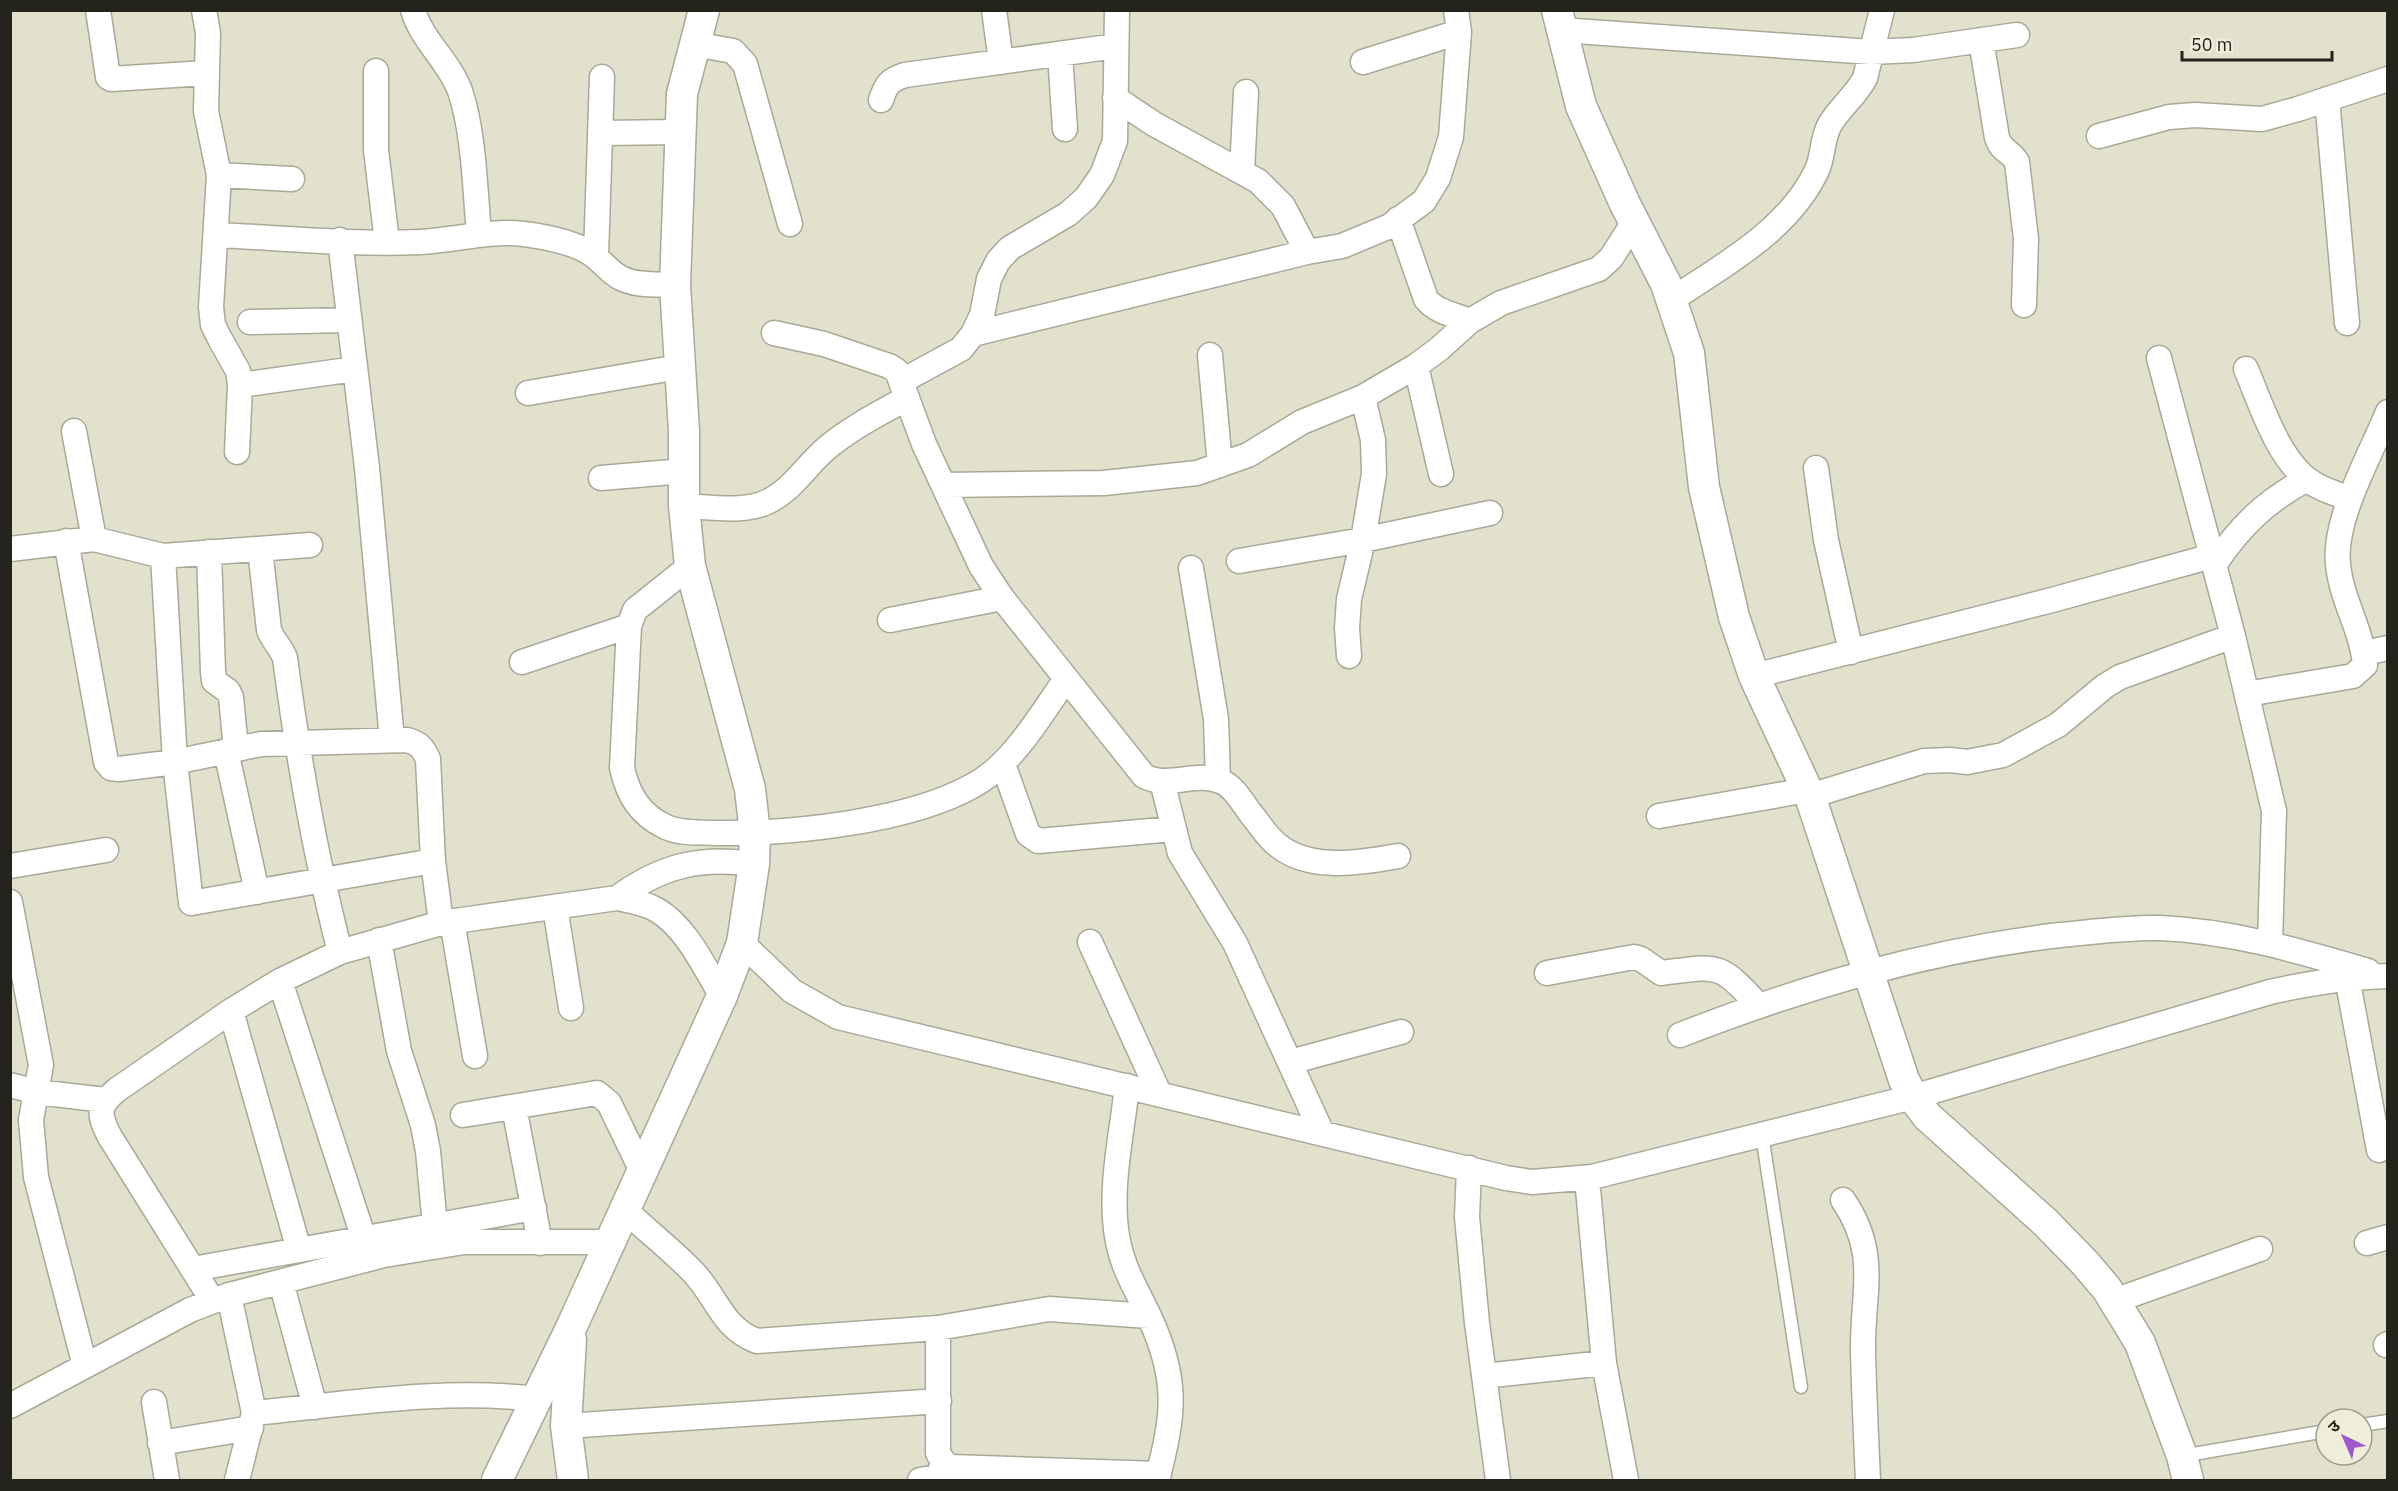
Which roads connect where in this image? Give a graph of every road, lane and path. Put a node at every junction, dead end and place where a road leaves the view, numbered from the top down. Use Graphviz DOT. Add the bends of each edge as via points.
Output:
graph roads {
  1 [pos="98,10"];
  2 [pos="204,10"];
  3 [pos="413,10"];
  4 [pos="705,10"];
  5 [pos="994,10"];
  6 [pos="1117,10"];
  7 [pos="1882,10"];
  8 [pos="1559,20"];
  9 [pos="1458,21"];
  10 [pos="2018,35"];
  11 [pos="1981,40"];
  12 [pos="694,44"];
  13 [pos="1116,46"];
  14 [pos="1871,51"];
  15 [pos="1060,54"];
  16 [pos="1000,62"];
  17 [pos="1363,62"];
  18 [pos="376,71"];
  19 [pos="206,73"];
  20 [pos="602,77"];
  21 [pos="2388,79"];
  22 [pos="1246,92"];
  23 [pos="1115,98"];
  24 [pos="2327,99"];
  25 [pos="881,100"];
  26 [pos="1065,129"];
  27 [pos="680,132"];
  28 [pos="600,133"];
  29 [pos="2099,136"];
  30 [pos="1242,172"];
  31 [pos="219,175"];
  32 [pos="292,179"];
  33 [pos="1398,219"];
  34 [pos="1634,222"];
  35 [pos="790,224"];
  36 [pos="479,234"];
  37 [pos="216,235"];
  38 [pos="340,240"];
  39 [pos="387,242"];
  40 [pos="1306,252"];
  41 [pos="596,256"];
  42 [pos="675,285"];
  43 [pos="1671,300"];
  44 [pos="2024,305"];
  45 [pos="349,320"];
  46 [pos="1470,321"];
  47 [pos="250,322"];
  48 [pos="2348,323"];
  49 [pos="774,333"];
  50 [pos="973,334"];
  51 [pos="1210,355"];
  52 [pos="2159,358"];
  53 [pos="679,366"];
  54 [pos="1416,366"];
  55 [pos="355,369"];
  56 [pos="2246,369"];
  57 [pos="240,385"];
  58 [pos="905,390"];
  59 [pos="528,393"];
  60 [pos="1363,396"];
  61 [pos="2388,412"];
  62 [pos="74,430"];
  63 [pos="237,452"];
  64 [pos="1220,465"];
  65 [pos="1816,468"];
  66 [pos="684,471"];
  67 [pos="1441,474"];
  68 [pos="601,478"];
  69 [pos="2307,479"];
  70 [pos="944,485"];
  71 [pos="2350,499"];
  72 [pos="684,507"];
  73 [pos="1490,513"];
  74 [pos="94,539"];
  75 [pos="1363,540"];
  76 [pos="66,541"];
  77 [pos="310,545"];
  78 [pos="10,549"];
  79 [pos="261,549"];
  80 [pos="209,552"];
  81 [pos="155,554"];
  82 [pos="2213,560"];
  83 [pos="1239,561"];
  84 [pos="690,566"];
  85 [pos="1191,568"];
  86 [pos="1002,598"];
  87 [pos="890,620"];
  88 [pos="629,626"];
  89 [pos="2233,636"];
  90 [pos="2388,648"];
  91 [pos="1851,652"];
  92 [pos="2364,653"];
  93 [pos="1349,656"];
  94 [pos="522,662"];
  95 [pos="1754,676"];
  96 [pos="1066,679"];
  97 [pos="2247,694"];
  98 [pos="392,740"];
  99 [pos="296,741"];
  100 [pos="231,750"];
  101 [pos="175,762"];
  102 [pos="1004,764"];
  103 [pos="1218,780"];
  104 [pos="1162,781"];
  105 [pos="1809,793"];
  106 [pos="1659,816"];
  107 [pos="1173,829"];
  108 [pos="755,833"];
  109 [pos="106,850"];
  110 [pos="1398,856"];
  111 [pos="433,861"];
  112 [pos="754,864"];
  113 [pos="10,866"];
  114 [pos="321,880"];
  115 [pos="257,892"];
  116 [pos="617,898"];
  117 [pos="10,902"];
  118 [pos="555,907"];
  119 [pos="446,922"];
  120 [pos="379,940"];
  121 [pos="1090,942"];
  122 [pos="742,943"];
  123 [pos="2270,943"];
  124 [pos="340,952"];
  125 [pos="1867,971"];
  126 [pos="1547,973"];
  127 [pos="2347,977"];
  128 [pos="280,981"];
  129 [pos="722,996"];
  130 [pos="19,997"];
  131 [pos="1758,1005"];
  132 [pos="571,1008"];
  133 [pos="231,1011"];
  134 [pos="1401,1032"];
  135 [pos="1680,1035"];
  136 [pos="475,1056"];
  137 [pos="1290,1062"];
  138 [pos="10,1084"];
  139 [pos="1127,1086"];
  140 [pos="37,1092"];
  141 [pos="1159,1093"];
  142 [pos="1913,1097"];
  143 [pos="105,1100"];
  144 [pos="514,1107"];
  145 [pos="463,1115"];
  146 [pos="1322,1133"];
  147 [pos="1762,1135"];
  148 [pos="2379,1150"];
  149 [pos="1469,1168"];
  150 [pos="642,1171"];
  151 [pos="1587,1178"];
  152 [pos="1843,1200"];
  153 [pos="534,1208"];
  154 [pos="625,1210"];
  155 [pos="435,1226"];
  156 [pos="364,1239"];
  157 [pos="610,1242"];
  158 [pos="540,1243"];
  159 [pos="2260,1249"];
  160 [pos="299,1250"];
  161 [pos="193,1269"];
  162 [pos="281,1282"];
  163 [pos="221,1297"];
  164 [pos="2114,1301"];
  165 [pos="1149,1317"];
  166 [pos="571,1328"];
  167 [pos="938,1328"];
  168 [pos="1604,1363"];
  169 [pos="85,1366"];
  170 [pos="1484,1376"];
  171 [pos="1801,1387"];
  172 [pos="536,1399"];
  173 [pos="939,1401"];
  174 [pos="154,1402"];
  175 [pos="10,1406"];
  176 [pos="315,1407"];
  177 [pos="253,1421"];
  178 [pos="566,1426"];
  179 [pos="2314,1434"];
  180 [pos="160,1443"];
  181 [pos="944,1463"];
  182 [pos="2185,1468"];
  183 [pos="1158,1477"];
  184 [pos="167,1480"];
  185 [pos="237,1480"];
  186 [pos="497,1480"];
  187 [pos="573,1480"];
  188 [pos="920,1480"];
  189 [pos="1498,1480"];
  190 [pos="1626,1480"];
  191 [pos="1868,1480"];
  1 -- 19 [label="street" via="111,79"];
  2 -- 19 [label="street" via="208,33"];
  3 -- 36 [label="street" via="459,91 467,122"];
  4 -- 12 [label="street"];
  5 -- 16 [label="street"];
  6 -- 13 [label="street"];
  7 -- 14 [label="street"];
  8 -- 14 [label="street"];
  8 -- 34 [label="street" via="1581,106"];
  9 -- 17 [label="street"];
  9 -- 33 [label="street" via="1451,137 1438,178 1424,201"];
  10 -- 11 [label="street"];
  11 -- 14 [label="street" via="1913,50"];
  11 -- 44 [label="street" via="1997,138 2000,147 2017,162 2026,239"];
  12 -- 27 [label="street" via="682,94"];
  12 -- 35 [label="street" via="733,51 745,64"];
  13 -- 15 [label="street"];
  13 -- 23 [label="street"];
  14 -- 43 [label="street" via="1860,88 1828,127 1818,169 1800,200 1738,256"];
  15 -- 16 [label="street"];
  15 -- 26 [label="street"];
  16 -- 25 [label="street" via="898,77 886,86"];
  18 -- 39 [label="street" via="376,150"];
  19 -- 31 [label="street" via="206,111"];
  20 -- 28 [label="street"];
  21 -- 24 [label="street"];
  22 -- 30 [label="street"];
  23 -- 30 [label="street"];
  23 -- 50 [label="street" via="1115,141 1102,175 1086,198 1068,214 1011,248 998,261"];
  24 -- 29 [label="street" via="2262,119 2169,117"];
  24 -- 48 [label="street"];
  27 -- 28 [label="street"];
  27 -- 42 [label="street"];
  28 -- 41 [label="street"];
  30 -- 40 [label="street" via="1258,181 1283,206"];
  31 -- 32 [label="street"];
  31 -- 37 [label="street"];
  33 -- 40 [label="street" via="1342,246"];
  33 -- 46 [label="street" via="1426,299 1440,310"];
  34 -- 43 [label="street"];
  34 -- 46 [label="street" via="1611,258 1599,268 1501,303"];
  36 -- 39 [label="street" via="423,242"];
  36 -- 41 [label="street" via="528,235 579,246"];
  37 -- 38 [label="street"];
  37 -- 57 [label="street" via="213,325 238,371"];
  38 -- 39 [label="street"];
  38 -- 45 [label="street"];
  40 -- 50 [label="street"];
  41 -- 42 [label="street" via="622,279"];
  42 -- 53 [label="street"];
  43 -- 95 [label="street" via="1689,353 1704,487 1720,565"];
  45 -- 47 [label="street"];
  45 -- 55 [label="street"];
  46 -- 54 [label="street"];
  49 -- 58 [label="street" via="824,344 889,366 897,371"];
  50 -- 58 [label="street" via="961,349"];
  51 -- 64 [label="street"];
  52 -- 82 [label="street"];
  53 -- 59 [label="street"];
  53 -- 66 [label="street"];
  54 -- 60 [label="street"];
  54 -- 67 [label="street"];
  55 -- 57 [label="street"];
  55 -- 98 [label="street"];
  56 -- 69 [label="street" via="2284,453"];
  57 -- 63 [label="street"];
  58 -- 70 [label="street"];
  58 -- 72 [label="street" via="848,431 790,487 767,502 750,507"];
  60 -- 64 [label="street" via="1302,422 1248,455"];
  60 -- 75 [label="street" via="1373,441 1374,474"];
  61 -- 71 [label="street"];
  62 -- 74 [label="street"];
  64 -- 70 [label="street" via="1197,473 1104,483"];
  65 -- 91 [label="street" via="1826,540"];
  66 -- 68 [label="street"];
  66 -- 72 [label="street"];
  69 -- 71 [label="street"];
  69 -- 82 [label="street" via="2254,514"];
  70 -- 86 [label="street" via="981,566"];
  71 -- 92 [label="street" via="2337,561"];
  72 -- 84 [label="street"];
  73 -- 75 [label="street"];
  74 -- 76 [label="street"];
  74 -- 81 [label="street"];
  75 -- 83 [label="street"];
  75 -- 93 [label="street" via="1349,599"];
  76 -- 78 [label="street"];
  76 -- 101 [label="street" via="106,762 119,769"];
  77 -- 79 [label="street"];
  79 -- 80 [label="street"];
  79 -- 99 [label="street" via="269,630 285,658"];
  80 -- 81 [label="street"];
  80 -- 100 [label="street" via="214,681 231,697"];
  81 -- 101 [label="street"];
  82 -- 89 [label="street"];
  82 -- 91 [label="street"];
  84 -- 88 [label="street" via="635,610"];
  84 -- 108 [label="street" via="739,743"];
  85 -- 103 [label="street" via="1216,718"];
  86 -- 87 [label="street"];
  86 -- 96 [label="street"];
  88 -- 94 [label="street"];
  88 -- 108 [label="street" via="622,768 626,787 637,806 650,819 669,828"];
  89 -- 97 [label="street"];
  89 -- 105 [label="street" via="2120,677 2058,726 2003,755 1967,762 1924,761"];
  90 -- 92 [label="street"];
  91 -- 95 [label="street"];
  92 -- 97 [label="street" via="2365,665 2353,676"];
  95 -- 105 [label="street"];
  96 -- 102 [label="street"];
  96 -- 104 [label="street" via="1144,776"];
  97 -- 123 [label="street" via="2274,811"];
  98 -- 99 [label="street"];
  98 -- 111 [label="street" via="415,742 428,759"];
  99 -- 100 [label="street"];
  99 -- 114 [label="street"];
  100 -- 101 [label="street"];
  100 -- 115 [label="street"];
  101 -- 115 [label="street" via="191,903"];
  102 -- 107 [label="street" via="1028,834 1038,841"];
  102 -- 108 [label="street" via="975,785 930,805 856,821"];
  103 -- 104 [label="street"];
  103 -- 110 [label="street" via="1229,785 1272,840 1288,853 1350,865"];
  104 -- 107 [label="street"];
  105 -- 106 [label="street"];
  105 -- 125 [label="street"];
  107 -- 137 [label="street" via="1180,853 1235,943"];
  108 -- 112 [label="street"];
  109 -- 113 [label="street"];
  111 -- 114 [label="street"];
  111 -- 119 [label="street"];
  112 -- 116 [label="street" via="714,861 682,865 644,880"];
  112 -- 122 [label="street"];
  114 -- 115 [label="street"];
  114 -- 124 [label="street"];
  116 -- 118 [label="street"];
  116 -- 129 [label="street" via="658,910 678,927"];
  117 -- 130 [label="street"];
  118 -- 119 [label="street"];
  118 -- 132 [label="street"];
  119 -- 120 [label="street"];
  119 -- 136 [label="street"];
  120 -- 124 [label="street"];
  120 -- 155 [label="street" via="399,1051 423,1125"];
  121 -- 141 [label="street"];
  122 -- 129 [label="street"];
  122 -- 139 [label="street" via="792,991 838,1017"];
  123 -- 125 [label="street" via="2158,928 2095,932 1998,942"];
  123 -- 127 [label="street" via="2388,976"];
  124 -- 128 [label="street"];
  125 -- 131 [label="street"];
  125 -- 142 [label="street"];
  126 -- 131 [label="street" via="1634,957 1661,973 1707,967 1735,979"];
  127 -- 142 [label="street" via="2270,992"];
  127 -- 148 [label="street"];
  128 -- 133 [label="street"];
  128 -- 156 [label="street"];
  129 -- 150 [label="street"];
  130 -- 140 [label="street" via="41,1065"];
  131 -- 135 [label="street"];
  133 -- 143 [label="street"];
  133 -- 160 [label="street"];
  134 -- 137 [label="street"];
  137 -- 146 [label="street"];
  138 -- 140 [label="street"];
  139 -- 141 [label="street"];
  139 -- 165 [label="street" via="1113,1204 1128,1277"];
  140 -- 143 [label="street"];
  140 -- 169 [label="street" via="31,1120 36,1177"];
  141 -- 146 [label="street"];
  142 -- 147 [label="street"];
  142 -- 164 [label="street" via="1927,1116 2045,1222 2085,1263"];
  143 -- 161 [label="street" via="101,1109 103,1124"];
  144 -- 145 [label="street"];
  144 -- 150 [label="street" via="597,1093 609,1103"];
  144 -- 153 [label="street"];
  146 -- 149 [label="street"];
  147 -- 151 [label="street"];
  147 -- 171 [label="lane"];
  149 -- 151 [label="street" via="1532,1182"];
  149 -- 170 [label="street" via="1467,1218"];
  150 -- 154 [label="street"];
  151 -- 168 [label="street"];
  152 -- 191 [label="street" via="1856,1218 1868,1260 1863,1348"];
  153 -- 155 [label="street"];
  153 -- 158 [label="street"];
  154 -- 157 [label="street"];
  154 -- 167 [label="street" via="693,1272 726,1320 752,1339 775,1341"];
  155 -- 156 [label="street"];
  156 -- 160 [label="street"];
  157 -- 158 [label="street"];
  157 -- 166 [label="street"];
  158 -- 162 [label="street" via="464,1242 384,1256"];
  159 -- 164 [label="street"];
  160 -- 161 [label="street"];
  161 -- 163 [label="street"];
  162 -- 163 [label="street"];
  162 -- 176 [label="street"];
  163 -- 169 [label="street"];
  163 -- 177 [label="street"];
  164 -- 182 [label="street" via="2140,1343"];
  165 -- 167 [label="street" via="1049,1309"];
  165 -- 183 [label="street" via="1166,1359 1172,1391 1170,1429"];
  166 -- 172 [label="street"];
  166 -- 178 [label="street"];
  167 -- 173 [label="street"];
  168 -- 170 [label="street"];
  168 -- 190 [label="street"];
  169 -- 175 [label="street"];
  170 -- 189 [label="street"];
  172 -- 176 [label="street" via="467,1395"];
  172 -- 186 [label="street"];
  173 -- 178 [label="street"];
  173 -- 181 [label="street" via="938,1453"];
  174 -- 180 [label="street"];
  176 -- 177 [label="street"];
  177 -- 180 [label="street"];
  177 -- 185 [label="street"];
  178 -- 187 [label="street"];
  179 -- 182 [label="lane"];
  180 -- 184 [label="street"];
  181 -- 183 [label="street" via="952,1467"];
  181 -- 188 [label="street" via="937,1477"];
}
